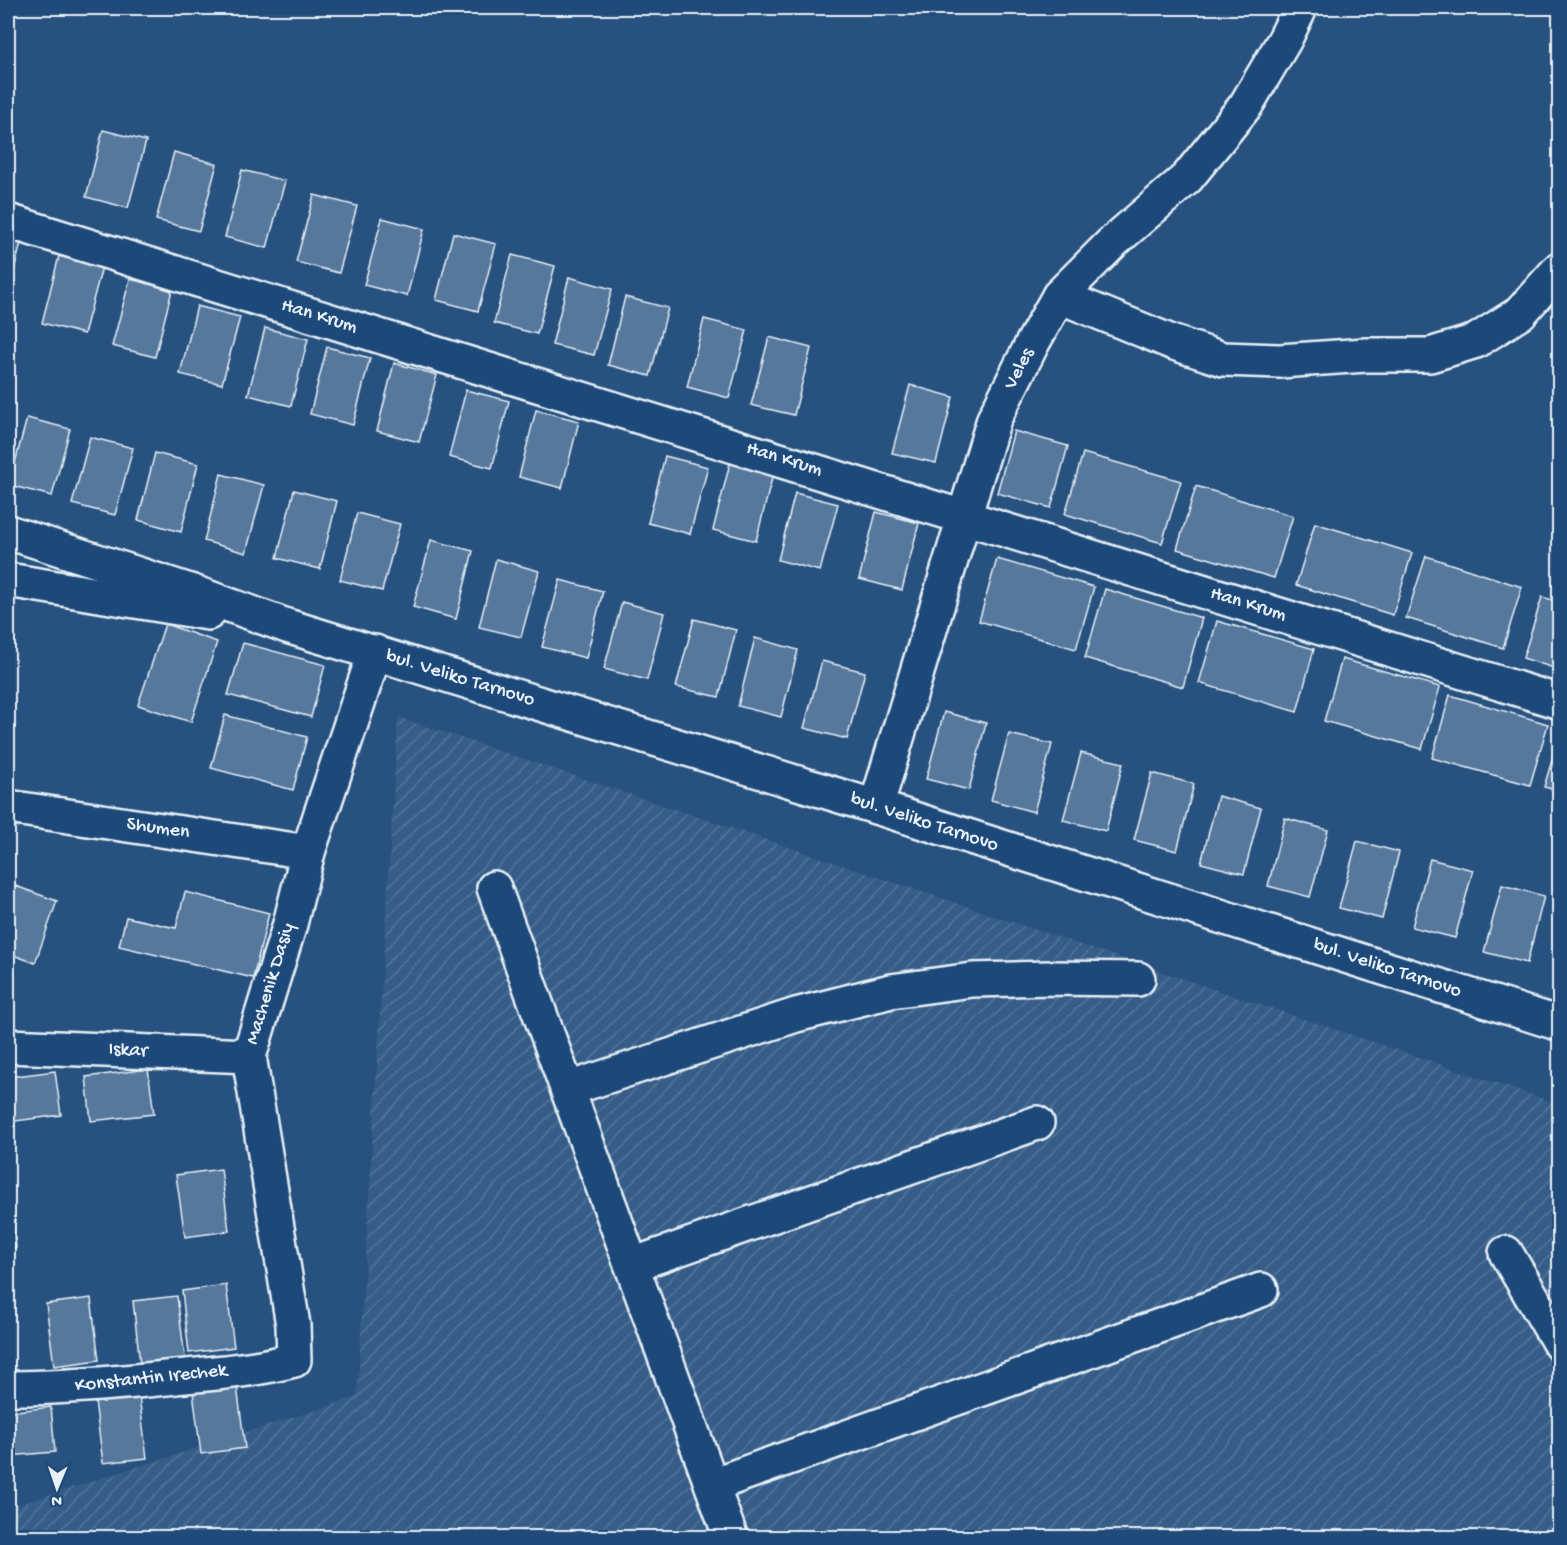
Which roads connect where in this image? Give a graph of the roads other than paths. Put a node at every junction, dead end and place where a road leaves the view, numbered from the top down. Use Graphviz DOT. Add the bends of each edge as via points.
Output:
graph roads {
  1 [pos="1300,8"];
  2 [pos="8,221"];
  3 [pos="1560,268"];
  4 [pos="1059,296"];
  5 [pos="964,516"];
  6 [pos="8,532"];
  7 [pos="8,580"];
  8 [pos="287,626"];
  9 [pos="375,652"];
  10 [pos="1560,702"];
  11 [pos="8,807"];
  12 [pos="876,807"];
  13 [pos="308,852"];
  14 [pos="494,888"];
  15 [pos="1138,980"];
  16 [pos="1560,1024"];
  17 [pos="8,1046"];
  18 [pos="249,1056"];
  19 [pos="568,1089"];
  20 [pos="1037,1123"];
  21 [pos="1506,1253"];
  22 [pos="632,1265"];
  23 [pos="1261,1290"];
  24 [pos="1560,1344"];
  25 [pos="294,1360"];
  26 [pos="8,1388"];
  27 [pos="712,1485"];
  28 [pos="731,1538"];
  1 -- 4 [label="street, Veles" via="1246,105 1187,178 1113,242"];
  2 -- 5 [label="street, Han Krum"];
  3 -- 4 [label="street" via="1520,313 1476,341 1430,355 1280,361 1223,359"];
  4 -- 5 [label="street, Veles" via="994,419"];
  5 -- 10 [label="street, Han Krum"];
  5 -- 12 [label="street, Veles"];
  6 -- 8 [label="street, bul. Veliko Tarnovo"];
  7 -- 8 [label="street, bul. Veliko Tarnovo"];
  8 -- 9 [label="street, bul. Veliko Tarnovo"];
  9 -- 12 [label="street, bul. Veliko Tarnovo"];
  9 -- 13 [label="street, Machenik Dasiy"];
  11 -- 13 [label="street, Shumen"];
  12 -- 16 [label="street, bul. Veliko Tarnovo"];
  13 -- 18 [label="street, Machenik Dasiy"];
  14 -- 19 [label="street"];
  15 -- 19 [label="street" via="972,980 891,991 796,1015"];
  17 -- 18 [label="street, Iskar"];
  18 -- 25 [label="street, Machenik Dasiy" via="293,1325"];
  19 -- 22 [label="street"];
  20 -- 22 [label="street"];
  21 -- 24 [label="street"];
  22 -- 27 [label="street"];
  23 -- 27 [label="street"];
  25 -- 26 [label="street, Konstantin Irechek" via="263,1368 119,1383"];
  27 -- 28 [label="street"];
}
